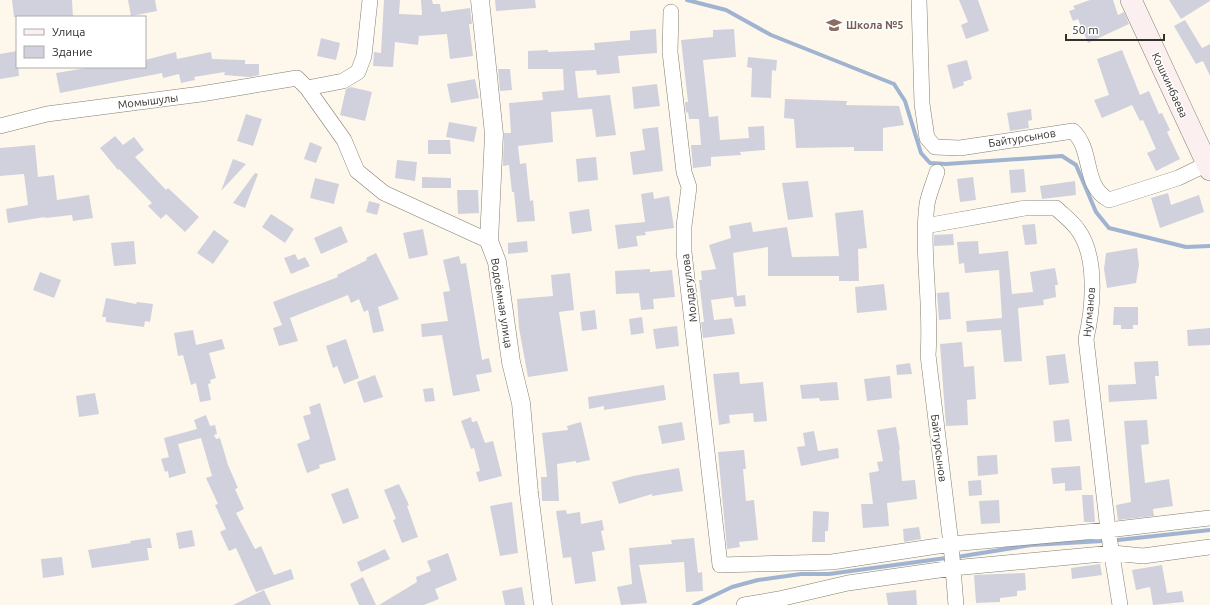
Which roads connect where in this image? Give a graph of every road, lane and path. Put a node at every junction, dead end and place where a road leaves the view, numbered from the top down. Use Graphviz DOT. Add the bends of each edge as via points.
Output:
graph roads {
  1 [pos="370,0"];
  2 [pos="480,0"];
  3 [pos="919,0"];
  4 [pos="1131,0"];
  5 [pos="671,12"];
  6 [pos="302,83"];
  7 [pos="0,126"];
  8 [pos="1208,167"];
  9 [pos="937,172"];
  10 [pos="925,226"];
  11 [pos="489,241"];
  12 [pos="1210,518"];
  13 [pos="1108,530"];
  14 [pos="951,544"];
  15 [pos="1210,547"];
  16 [pos="1113,553"];
  17 [pos="953,568"];
  18 [pos="779,602"];
  19 [pos="543,605"];
  20 [pos="744,605"];
  21 [pos="956,605"];
  22 [pos="1120,605"];
  1 -- 6 [label="street, Момышулы" via="364,56 358,72 343,81"];
  2 -- 11 [label="street, Водоёмная улица" via="494,134"];
  3 -- 8 [label="street, Байтурсынов" via="922,104 927,138 935,146 960,148 1073,131 1083,145 1091,179 1100,196 1109,200"];
  4 -- 8 [label="main road, Кошкинбаева"];
  5 -- 14 [label="street, Молдагулова" via="670,52 688,187 684,252 720,565 832,562"];
  6 -- 7 [label="street, Момышулы" via="47,114"];
  6 -- 11 [label="street" via="344,140 357,171 384,193"];
  9 -- 10 [label="street, Байтурсынов" via="928,202"];
  10 -- 13 [label="street, Нугманов" via="1025,208 1056,208 1079,231 1088,254 1092,278 1091,317 1086,339"];
  10 -- 14 [label="street, Байтурсынов" via="930,327 928,355"];
  11 -- 19 [label="street, Водоёмная улица" via="497,262 511,362 522,403 529,493"];
  12 -- 13 [label="street"];
  13 -- 14 [label="street"];
  13 -- 16 [label="street, Нугманов"];
  14 -- 17 [label="street, Байтурсынов"];
  15 -- 16 [label="street" via="1143,556"];
  16 -- 17 [label="street"];
  16 -- 22 [label="street, Нугманов"];
  17 -- 18 [label="street" via="848,583"];
  17 -- 21 [label="street, Байтурсынов"];
  18 -- 20 [label="street"];
}
